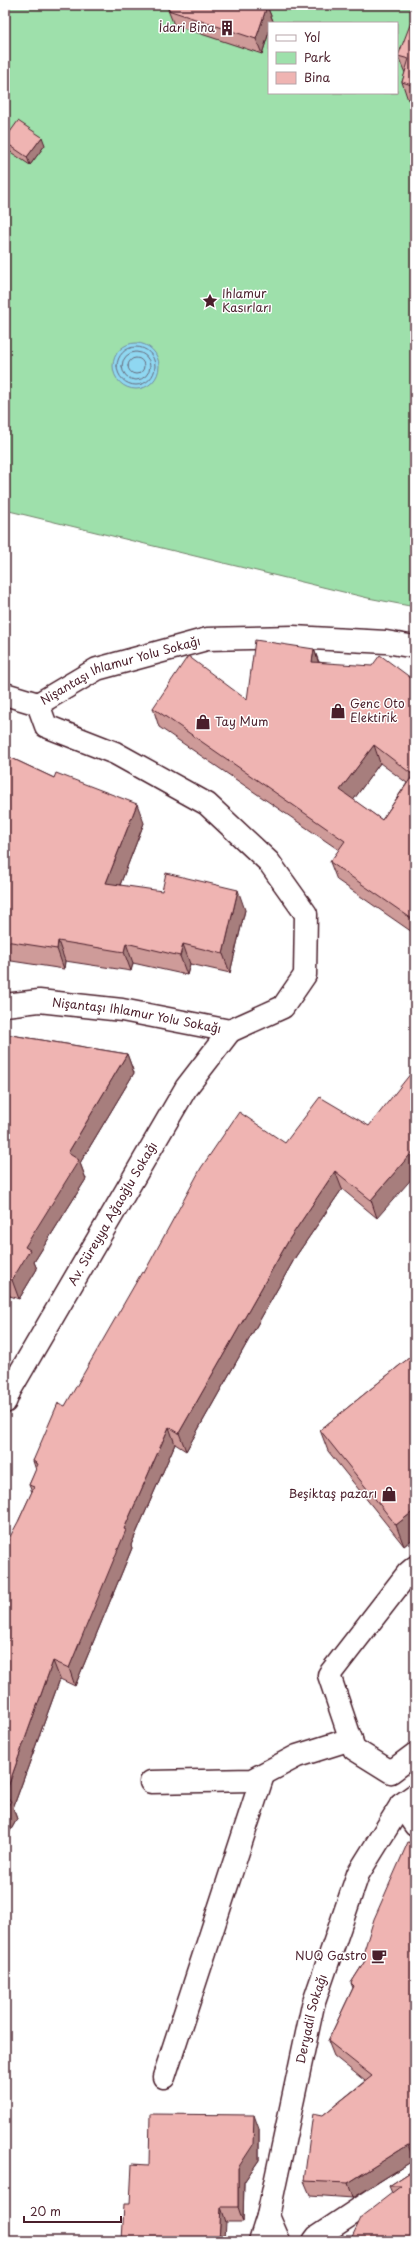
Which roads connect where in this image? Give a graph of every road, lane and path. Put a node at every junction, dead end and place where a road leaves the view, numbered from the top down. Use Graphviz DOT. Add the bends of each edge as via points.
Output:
graph roads {
  1 [pos="415,647"];
  2 [pos="5,694"];
  3 [pos="38,704"];
  4 [pos="5,1005"];
  5 [pos="230,1031"];
  6 [pos="5,1402"];
  7 [pos="415,1567"];
  8 [pos="351,1739"];
  9 [pos="415,1754"];
  10 [pos="263,1775"];
  11 [pos="151,1782"];
  12 [pos="408,1800"];
  13 [pos="415,1825"];
  14 [pos="164,2077"];
  15 [pos="415,2172"];
  16 [pos="268,2216"];
  17 [pos="260,2241"];
  18 [pos="279,2241"];
  19 [pos="314,2241"];
  1 -- 3 [label="street, Nişantaşı Ihlamur Yolu Sokağı" via="386,642 293,637 207,639 97,668"];
  2 -- 3 [label="street"];
  3 -- 5 [label="street, Nişantaşı Ihlamur Yolu Sokağı" via="46,726 115,753 207,804 269,862 306,914 305,975 283,1007"];
  4 -- 5 [label="street, Nişantaşı Ihlamur Yolu Sokağı" via="39,1000 115,1009"];
  5 -- 6 [label="street, Av. Süreyya Ağaoğlu Sokağı" via="186,1088"];
  7 -- 8 [label="street" via="329,1675"];
  8 -- 9 [label="street" via="354,1749 391,1772"];
  8 -- 10 [label="street" via="297,1756"];
  10 -- 11 [label="street" via="252,1780"];
  10 -- 14 [label="street"];
  12 -- 13 [label="street"];
  12 -- 16 [label="street, Deryadil Sokağı" via="358,1874 312,2006"];
  15 -- 19 [label="street"];
  16 -- 17 [label="street, Deryadil Sokağı"];
  16 -- 18 [label="street"];
}
